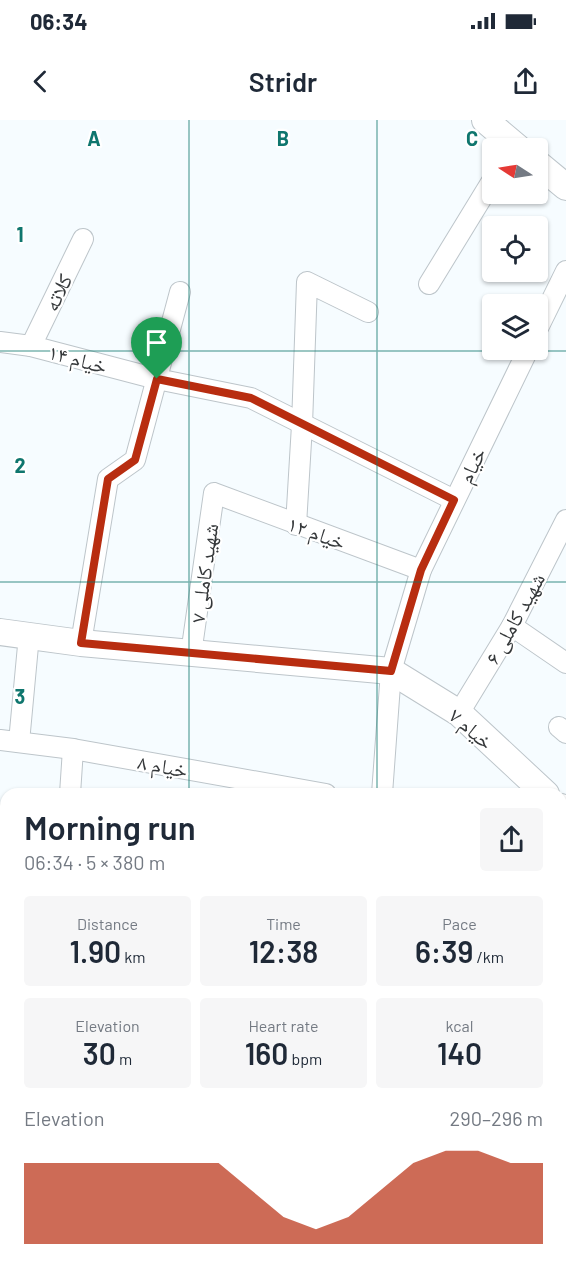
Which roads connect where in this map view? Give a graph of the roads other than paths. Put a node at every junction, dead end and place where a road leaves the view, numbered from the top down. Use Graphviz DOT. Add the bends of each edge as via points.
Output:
graph roads {
  1 [pos="485,120"];
  2 [pos="505,138"];
  3 [pos="548,173"];
  4 [pos="566,187"];
  5 [pos="482,198"];
  6 [pos="83,239"];
  7 [pos="566,271"];
  8 [pos="429,285"];
  9 [pos="180,292"];
  10 [pos="548,308"];
  11 [pos="369,312"];
  12 [pos="31,346"];
  13 [pos="1,347"];
  14 [pos="523,360"];
  15 [pos="157,379"];
  16 [pos="302,425"];
  17 [pos="214,493"];
  18 [pos="454,500"];
  19 [pos="566,520"];
  20 [pos="296,525"];
  21 [pos="421,570"];
  22 [pos="512,626"];
  23 [pos="0,632"];
  24 [pos="29,635"];
  25 [pos="81,643"];
  26 [pos="191,654"];
  27 [pos="566,663"];
  28 [pos="391,671"];
  29 [pos="459,713"];
  30 [pos="9,741"];
  31 [pos="74,749"];
  32 [pos="71,788"];
  33 [pos="292,788"];
  34 [pos="382,788"];
  35 [pos="540,788"];
  1 -- 2 [label="street"];
  3 -- 4 [label="street"];
  5 -- 8 [label="street"];
  6 -- 12 [label="street, کلاته"];
  7 -- 10 [label="street"];
  9 -- 15 [label="street"];
  11 -- 16 [label="street" via="307,282"];
  12 -- 13 [label="street, خیام ۱۴"];
  12 -- 15 [label="street, خیام ۱۴"];
  14 -- 18 [label="street, خیام"];
  15 -- 16 [label="street, خیام ۱۴" via="251,398"];
  15 -- 25 [label="street" via="135,460 108,479"];
  16 -- 18 [label="street, خیام ۱۴"];
  16 -- 20 [label="street"];
  17 -- 20 [label="street, خیام ۱۲"];
  17 -- 26 [label="street, شهید کاملی ۷"];
  18 -- 21 [label="street, خیام"];
  19 -- 22 [label="street, شهید کاملی ۶"];
  20 -- 21 [label="street, خیام ۱۲"];
  21 -- 28 [label="street, خیام"];
  22 -- 27 [label="street"];
  22 -- 29 [label="street, شهید کاملی ۶"];
  23 -- 24 [label="street"];
  24 -- 25 [label="street"];
  24 -- 30 [label="street"];
  25 -- 26 [label="street"];
  26 -- 28 [label="street"];
  28 -- 29 [label="street, خیام ۷"];
  28 -- 34 [label="street, خیام"];
  29 -- 35 [label="street, خیام ۷"];
  30 -- 31 [label="street, خیام ۸"];
  31 -- 32 [label="street"];
  31 -- 33 [label="street, خیام ۸"];
}
